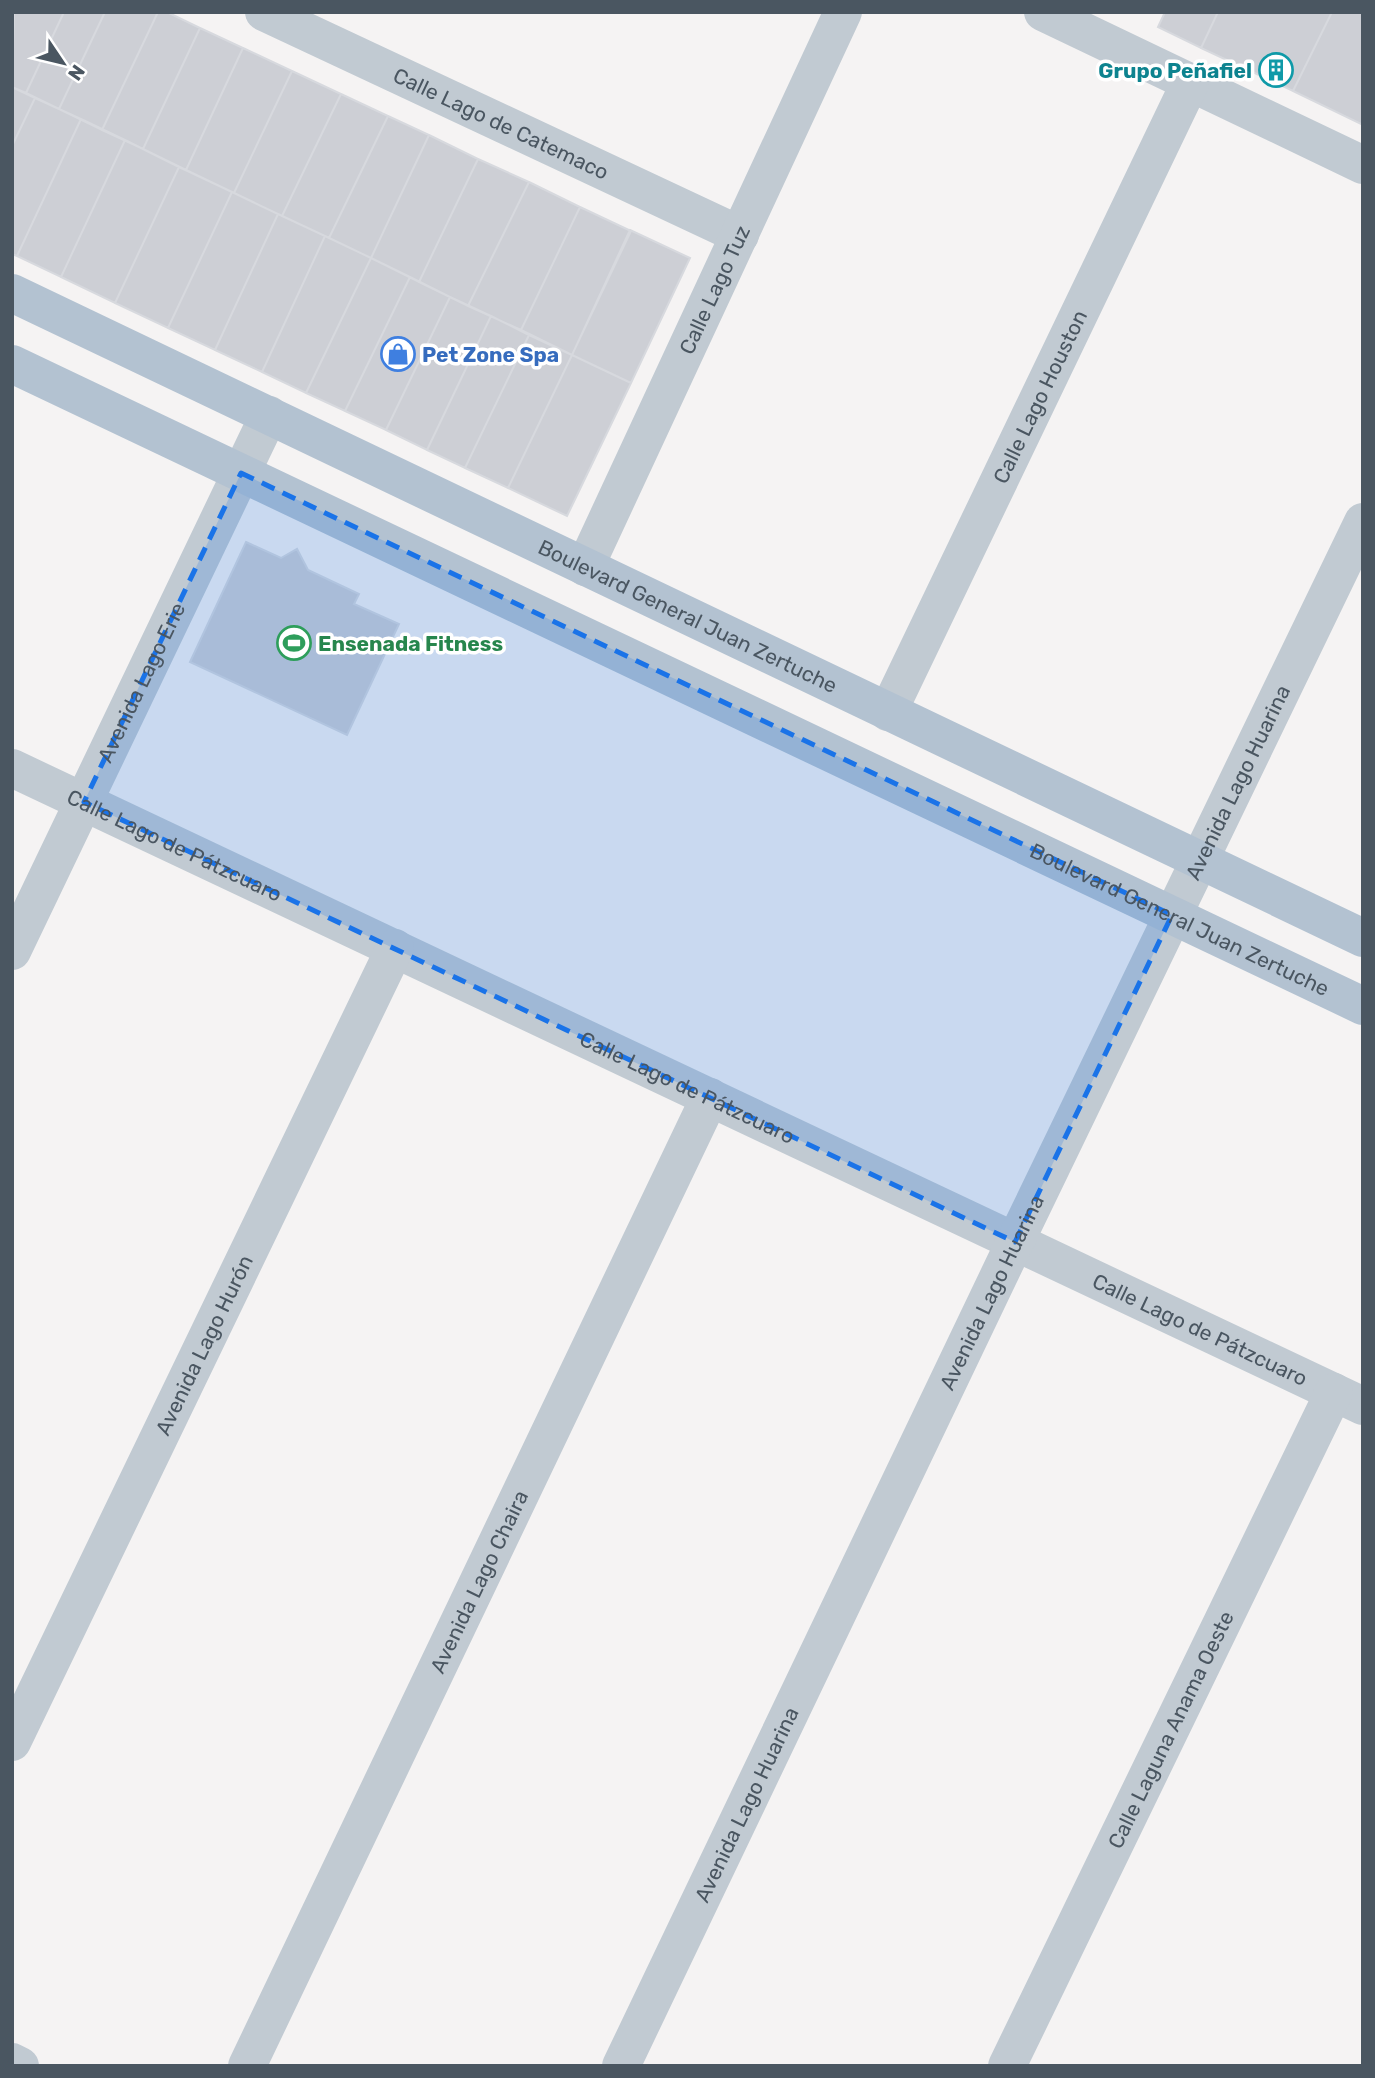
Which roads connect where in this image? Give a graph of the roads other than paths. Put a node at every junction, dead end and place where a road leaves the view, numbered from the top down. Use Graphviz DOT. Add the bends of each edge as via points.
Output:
graph roads {
  1 [pos="264,12"];
  2 [pos="842,12"];
  3 [pos="1044,12"];
  4 [pos="1190,83"];
  5 [pos="1363,165"];
  6 [pos="740,235"];
  7 [pos="12,293"];
  8 [pos="12,364"];
  9 [pos="269,415"];
  10 [pos="241,473"];
  11 [pos="1360,533"];
  12 [pos="585,567"];
  13 [pos="888,712"];
  14 [pos="12,768"];
  15 [pos="84,802"];
  16 [pos="1200,860"];
  17 [pos="1172,915"];
  18 [pos="1363,938"];
  19 [pos="395,948"];
  20 [pos="12,951"];
  21 [pos="1363,1006"];
  22 [pos="710,1097"];
  23 [pos="1015,1241"];
  24 [pos="1348,1399"];
  25 [pos="12,1742"];
  26 [pos="12,2062"];
  27 [pos="633,2062"];
  28 [pos="20,2066"];
  29 [pos="247,2066"];
  30 [pos="1007,2066"];
  1 -- 6 [label="street, Calle Lago de Catemaco"];
  2 -- 6 [label="street, Calle Lago Tuz"];
  3 -- 4 [label="street"];
  4 -- 5 [label="street"];
  4 -- 13 [label="street, Calle Lago Houston"];
  6 -- 12 [label="street, Calle Lago Tuz"];
  7 -- 9 [label="main road, Boulevard General Juan Zertuche"];
  8 -- 10 [label="main road, Boulevard General Juan Zertuche"];
  9 -- 10 [label="street, Avenida Lago Erie"];
  9 -- 12 [label="main road, Boulevard General Juan Zertuche"];
  10 -- 15 [label="street, Avenida Lago Erie"];
  10 -- 17 [label="main road, Boulevard General Juan Zertuche"];
  11 -- 16 [label="street, Avenida Lago Huarina"];
  12 -- 13 [label="main road, Boulevard General Juan Zertuche"];
  13 -- 16 [label="main road, Boulevard General Juan Zertuche"];
  14 -- 15 [label="street, Calle Lago de Pátzcuaro"];
  15 -- 19 [label="street, Calle Lago de Pátzcuaro"];
  15 -- 20 [label="street, Avenida Lago Erie"];
  16 -- 17 [label="street, Avenida Lago Huarina"];
  16 -- 18 [label="main road, Boulevard General Juan Zertuche"];
  17 -- 21 [label="main road, Boulevard General Juan Zertuche"];
  17 -- 23 [label="street, Avenida Lago Huarina"];
  19 -- 22 [label="street, Calle Lago de Pátzcuaro"];
  19 -- 25 [label="street, Avenida Lago Hurón"];
  22 -- 23 [label="street, Calle Lago de Pátzcuaro"];
  22 -- 29 [label="street, Avenida Lago Chaira"];
  23 -- 24 [label="street, Calle Lago de Pátzcuaro"];
  23 -- 27 [label="street, Avenida Lago Huarina"];
  24 -- 30 [label="street, Calle Laguna Anama Oeste"];
  26 -- 28 [label="street"];
}
